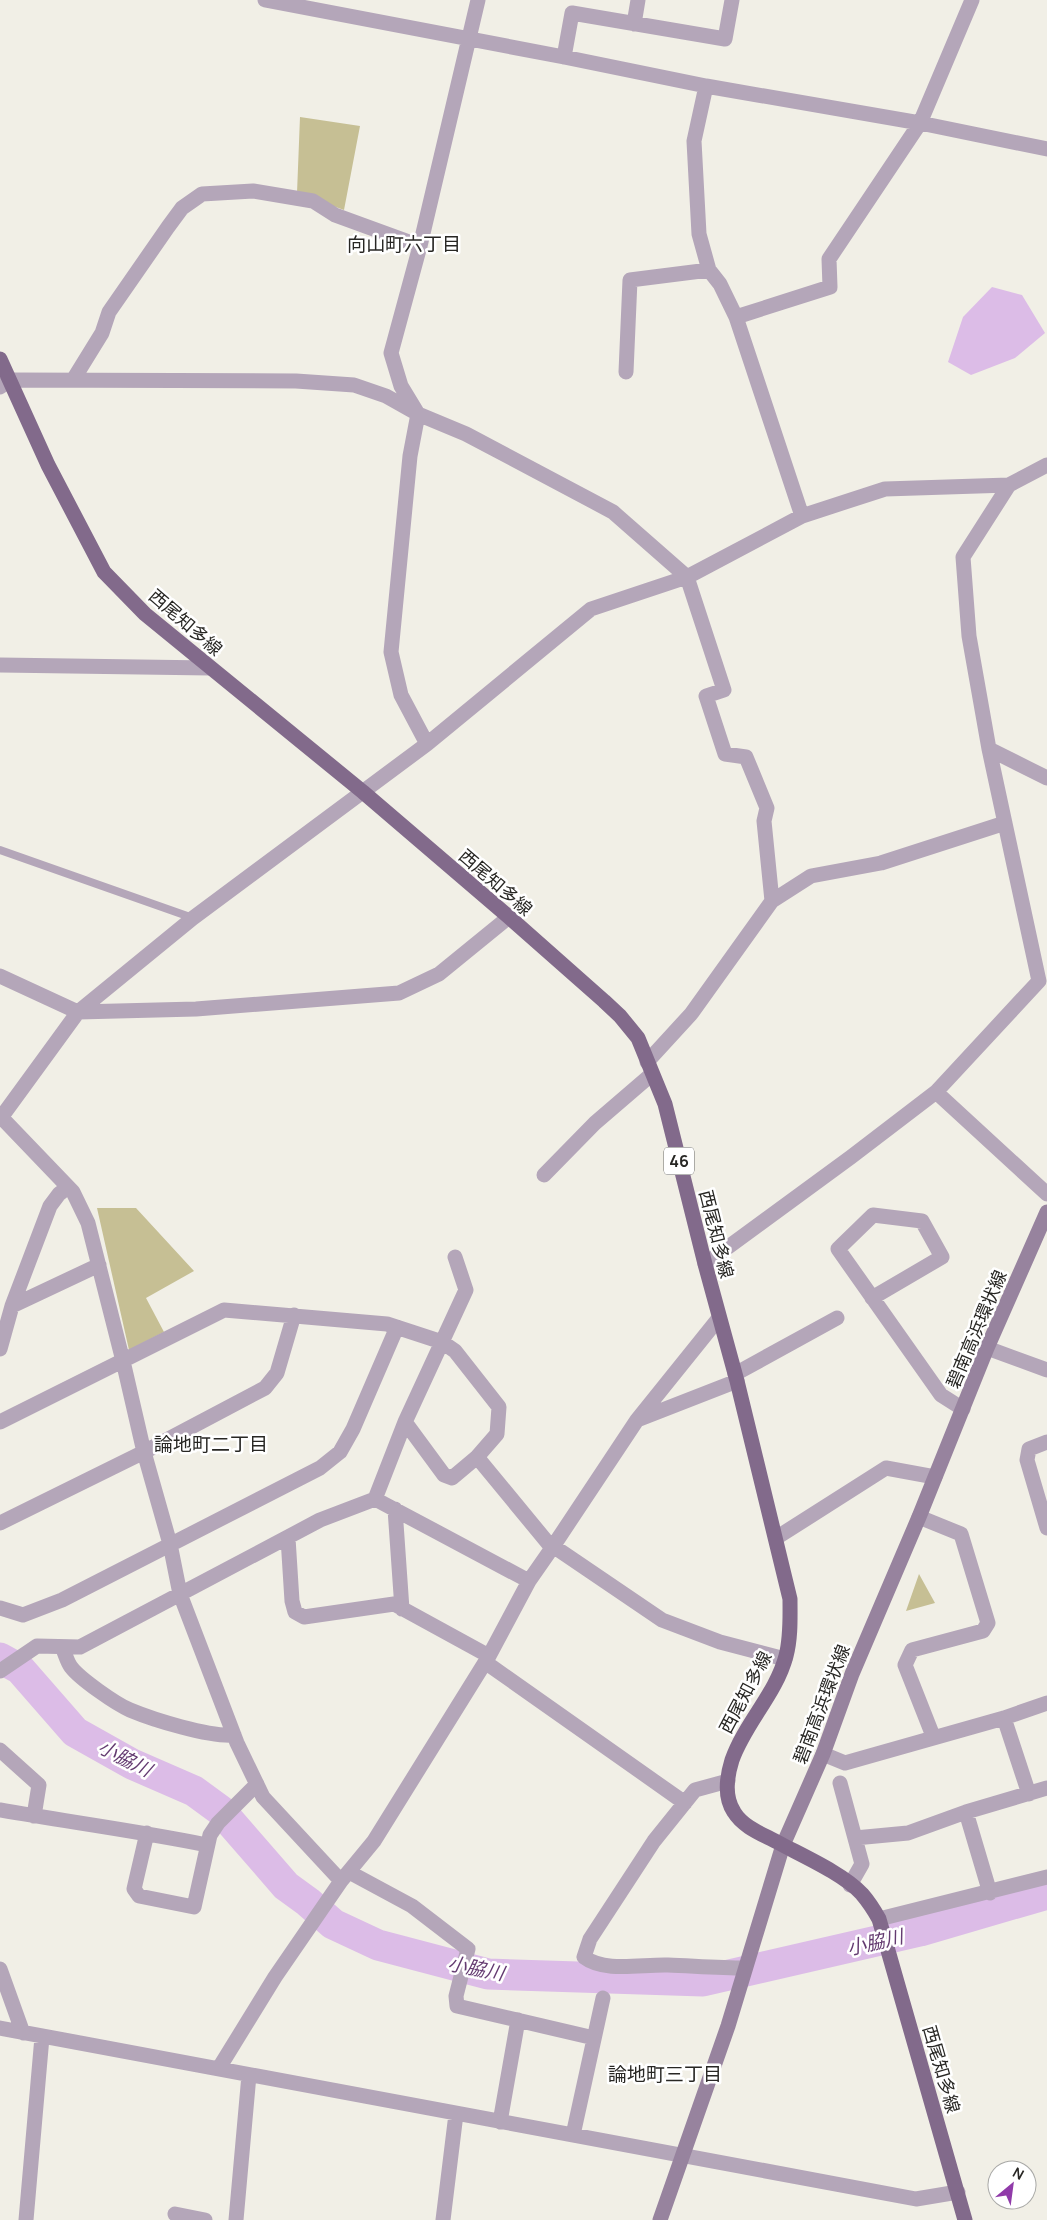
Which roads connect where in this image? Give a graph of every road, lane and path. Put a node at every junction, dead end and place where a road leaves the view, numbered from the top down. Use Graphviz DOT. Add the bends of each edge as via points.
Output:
graph roads {
  1 [pos="265,0"];
  2 [pos="478,0"];
  3 [pos="638,0"];
  4 [pos="732,0"];
  5 [pos="972,0"];
  6 [pos="634,24"];
  7 [pos="469,40"];
  8 [pos="564,57"];
  9 [pos="706,86"];
  10 [pos="920,123"];
  11 [pos="1047,149"];
  12 [pos="420,246"];
  13 [pos="709,270"];
  14 [pos="736,317"];
  15 [pos="0,359"];
  16 [pos="626,372"];
  17 [pos="73,380"];
  18 [pos="6,383"];
  19 [pos="418,414"];
  20 [pos="1047,465"];
  21 [pos="1008,485"];
  22 [pos="802,516"];
  23 [pos="687,577"];
  24 [pos="0,665"];
  25 [pos="210,668"];
  26 [pos="427,744"];
  27 [pos="989,750"];
  28 [pos="1047,778"];
  29 [pos="363,792"];
  30 [pos="1005,822"];
  31 [pos="0,850"];
  32 [pos="772,901"];
  33 [pos="509,917"];
  34 [pos="193,918"];
  35 [pos="0,976"];
  36 [pos="1043,982"];
  37 [pos="78,1012"];
  38 [pos="650,1068"];
  39 [pos="936,1092"];
  40 [pos="1,1118"];
  41 [pos="544,1175"];
  42 [pos="68,1187"];
  43 [pos="1047,1194"];
  44 [pos="1047,1212"];
  45 [pos="455,1257"];
  46 [pos="705,1264"];
  47 [pos="99,1265"];
  48 [pos="872,1298"];
  49 [pos="12,1306"];
  50 [pos="294,1315"];
  51 [pos="719,1318"];
  52 [pos="837,1318"];
  53 [pos="397,1327"];
  54 [pos="442,1342"];
  55 [pos="987,1348"];
  56 [pos="0,1349"];
  57 [pos="123,1360"];
  58 [pos="1046,1371"];
  59 [pos="736,1378"];
  60 [pos="963,1408"];
  61 [pos="637,1420"];
  62 [pos="0,1422"];
  63 [pos="405,1422"];
  64 [pos="1047,1442"];
  65 [pos="144,1452"];
  66 [pos="477,1457"];
  67 [pos="935,1477"];
  68 [pos="375,1499"];
  69 [pos="395,1509"];
  70 [pos="919,1517"];
  71 [pos="0,1523"];
  72 [pos="1047,1527"];
  73 [pos="288,1538"];
  74 [pos="776,1538"];
  75 [pos="170,1544"];
  76 [pos="552,1547"];
  77 [pos="529,1581"];
  78 [pos="180,1594"];
  79 [pos="0,1608"];
  80 [pos="402,1609"];
  81 [pos="62,1646"];
  82 [pos="487,1659"];
  83 [pos="784,1659"];
  84 [pos="0,1671"];
  85 [pos="1047,1703"];
  86 [pos="1004,1718"];
  87 [pos="234,1735"];
  88 [pos="933,1736"];
  89 [pos="0,1750"];
  90 [pos="823,1754"];
  91 [pos="728,1781"];
  92 [pos="840,1783"];
  93 [pos="256,1784"];
  94 [pos="1047,1788"];
  95 [pos="1029,1794"];
  96 [pos="684,1803"];
  97 [pos="0,1810"];
  98 [pos="966,1812"];
  99 [pos="34,1816"];
  100 [pos="147,1832"];
  101 [pos="855,1838"];
  102 [pos="207,1845"];
  103 [pos="783,1845"];
  104 [pos="345,1876"];
  105 [pos="1047,1877"];
  106 [pos="850,1885"];
  107 [pos="990,1892"];
  108 [pos="879,1918"];
  109 [pos="745,1968"];
  110 [pos="0,1969"];
  111 [pos="603,1998"];
  112 [pos="518,2020"];
  113 [pos="0,2028"];
  114 [pos="23,2033"];
  115 [pos="42,2037"];
  116 [pos="594,2038"];
  117 [pos="219,2068"];
  118 [pos="249,2075"];
  119 [pos="456,2114"];
  120 [pos="500,2122"];
  121 [pos="573,2135"];
  122 [pos="682,2156"];
  123 [pos="958,2191"];
  124 [pos="175,2214"];
  125 [pos="26,2220"];
  126 [pos="205,2220"];
  127 [pos="236,2220"];
  128 [pos="443,2220"];
  129 [pos="660,2220"];
  130 [pos="965,2220"];
  1 -- 7 [label="street"];
  2 -- 7 [label="street"];
  3 -- 6 [label="street"];
  4 -- 6 [label="street" via="725,39"];
  5 -- 10 [label="street"];
  6 -- 8 [label="street" via="572,13"];
  7 -- 8 [label="street"];
  7 -- 12 [label="street"];
  8 -- 9 [label="street"];
  9 -- 10 [label="street"];
  9 -- 13 [label="street" via="694,141 698,234"];
  10 -- 11 [label="street"];
  10 -- 14 [label="street" via="829,259 830,287"];
  12 -- 17 [label="street" via="335,215 313,201 254,191 202,194 182,208 168,226 109,312 102,333"];
  12 -- 19 [label="street" via="391,353 401,386"];
  13 -- 14 [label="street" via="720,284"];
  13 -- 16 [label="street" via="630,280"];
  14 -- 22 [label="street"];
  15 -- 18 [label="main road, 西尾知多線 / 46"];
  17 -- 18 [label="street"];
  17 -- 19 [label="street" via="296,381 354,385 386,396"];
  18 -- 25 [label="main road, 西尾知多線 / 46" via="104,572 145,614"];
  19 -- 23 [label="street" via="466,434 613,512"];
  19 -- 26 [label="street" via="409,465 392,652 401,695"];
  20 -- 21 [label="street"];
  21 -- 22 [label="street" via="885,489"];
  21 -- 27 [label="street" via="963,557 970,636"];
  22 -- 23 [label="street"];
  23 -- 26 [label="street" via="591,609"];
  23 -- 32 [label="street" via="724,690 706,696 725,754 746,757 767,808 764,821"];
  24 -- 25 [label="street"];
  25 -- 29 [label="main road, 西尾知多線 / 46"];
  26 -- 29 [label="street"];
  27 -- 28 [label="street"];
  27 -- 30 [label="street"];
  29 -- 33 [label="main road, 西尾知多線 / 46"];
  29 -- 34 [label="street"];
  30 -- 32 [label="street" via="881,863 811,876"];
  30 -- 36 [label="street"];
  31 -- 34 [label="lane"];
  32 -- 38 [label="street"];
  33 -- 37 [label="street" via="439,974 399,993 196,1009"];
  33 -- 38 [label="main road, 西尾知多線 / 46" via="620,1016 638,1038"];
  34 -- 37 [label="street"];
  35 -- 37 [label="street"];
  36 -- 39 [label="street"];
  37 -- 40 [label="street"];
  38 -- 41 [label="street"];
  38 -- 46 [label="main road, 西尾知多線 / 46" via="664,1104"];
  39 -- 43 [label="street"];
  39 -- 46 [label="street"];
  40 -- 42 [label="street"];
  42 -- 47 [label="street" via="88,1223"];
  42 -- 49 [label="street" via="50,1206"];
  44 -- 55 [label="main road, 碧南高浜環状線"];
  45 -- 54 [label="street" via="466,1290"];
  46 -- 51 [label="main road, 西尾知多線 / 46"];
  47 -- 49 [label="street"];
  47 -- 57 [label="street"];
  48 -- 48 [label="street" via="942,1258 922,1221 872,1215 838,1249"];
  48 -- 60 [label="street" via="941,1396"];
  49 -- 56 [label="street"];
  50 -- 53 [label="street"];
  50 -- 57 [label="street" via="224,1310"];
  50 -- 65 [label="street" via="276,1373 265,1388"];
  51 -- 59 [label="main road, 西尾知多線 / 46"];
  51 -- 61 [label="street"];
  52 -- 59 [label="street"];
  53 -- 54 [label="street"];
  53 -- 75 [label="street" via="340,1452 320,1468"];
  54 -- 63 [label="street"];
  54 -- 66 [label="street" via="455,1351 499,1407 497,1434"];
  55 -- 58 [label="street"];
  55 -- 60 [label="main road, 碧南高浜環状線"];
  57 -- 62 [label="street"];
  57 -- 65 [label="street"];
  59 -- 61 [label="street"];
  59 -- 74 [label="main road, 西尾知多線 / 46"];
  60 -- 67 [label="main road, 碧南高浜環状線"];
  61 -- 76 [label="street"];
  63 -- 66 [label="street" via="444,1475 452,1478"];
  63 -- 68 [label="street"];
  64 -- 72 [label="street" via="1029,1449 1027,1460"];
  65 -- 71 [label="street"];
  65 -- 75 [label="street"];
  66 -- 76 [label="street"];
  67 -- 70 [label="main road, 碧南高浜環状線"];
  67 -- 74 [label="street" via="886,1468"];
  68 -- 69 [label="street"];
  68 -- 73 [label="street" via="320,1520"];
  69 -- 77 [label="street"];
  69 -- 80 [label="street"];
  70 -- 88 [label="street" via="961,1534 988,1623 982,1631 912,1650 905,1665"];
  70 -- 90 [label="main road, 碧南高浜環状線" via="852,1674"];
  73 -- 78 [label="street"];
  73 -- 80 [label="street" via="295,1612 304,1616 394,1604"];
  74 -- 83 [label="main road, 西尾知多線 / 46" via="790,1599 790,1625"];
  75 -- 78 [label="street"];
  75 -- 79 [label="street" via="62,1600 23,1615"];
  76 -- 77 [label="street"];
  76 -- 83 [label="street" via="662,1620 720,1642"];
  77 -- 82 [label="street"];
  78 -- 81 [label="street" via="80,1647"];
  78 -- 87 [label="street"];
  80 -- 82 [label="street"];
  81 -- 84 [label="street" via="37,1646"];
  81 -- 87 [label="street" via="71,1668 129,1710 187,1728 222,1736"];
  82 -- 96 [label="street"];
  82 -- 104 [label="street" via="374,1841"];
  83 -- 91 [label="main road, 西尾知多線 / 46" via="770,1690 738,1741"];
  85 -- 86 [label="street"];
  86 -- 88 [label="street"];
  86 -- 95 [label="street"];
  87 -- 93 [label="street"];
  88 -- 90 [label="street" via="845,1763"];
  89 -- 99 [label="street" via="39,1785"];
  90 -- 103 [label="main road, 碧南高浜環状線"];
  91 -- 96 [label="street" via="695,1790"];
  91 -- 103 [label="main road, 西尾知多線 / 46" via="727,1795 734,1812 746,1826"];
  92 -- 101 [label="street"];
  93 -- 102 [label="street" via="218,1823"];
  93 -- 104 [label="street" via="263,1797"];
  94 -- 95 [label="street"];
  95 -- 98 [label="street"];
  96 -- 109 [label="street" via="654,1841 590,1939 584,1957 609,1966"];
  97 -- 99 [label="street"];
  98 -- 101 [label="street" via="908,1833"];
  98 -- 107 [label="street"];
  99 -- 100 [label="street"];
  100 -- 102 [label="street"];
  100 -- 102 [label="street" via="134,1889 139,1896 194,1907"];
  101 -- 106 [label="street" via="862,1864"];
  103 -- 106 [label="main road, 西尾知多線 / 46" via="822,1865"];
  103 -- 109 [label="main road, 碧南高浜環状線"];
  104 -- 112 [label="street" via="412,1906 468,1948 456,1996 457,2006"];
  104 -- 117 [label="street"];
  105 -- 107 [label="street"];
  106 -- 108 [label="main road, 西尾知多線 / 46" via="860,1892"];
  107 -- 108 [label="street"];
  108 -- 123 [label="main road, 西尾知多線 / 46"];
  109 -- 122 [label="main road, 碧南高浜環状線"];
  110 -- 114 [label="street"];
  111 -- 116 [label="street"];
  112 -- 116 [label="street"];
  112 -- 120 [label="street"];
  113 -- 114 [label="street"];
  114 -- 115 [label="street"];
  115 -- 117 [label="street"];
  115 -- 125 [label="street"];
  116 -- 121 [label="street"];
  117 -- 118 [label="street"];
  118 -- 119 [label="street"];
  118 -- 127 [label="street"];
  119 -- 120 [label="street"];
  119 -- 128 [label="street"];
  120 -- 121 [label="street"];
  121 -- 122 [label="street"];
  122 -- 123 [label="street" via="916,2199"];
  122 -- 129 [label="main road, 碧南高浜環状線"];
  123 -- 130 [label="main road, 西尾知多線 / 46"];
  124 -- 126 [label="street"];
}
